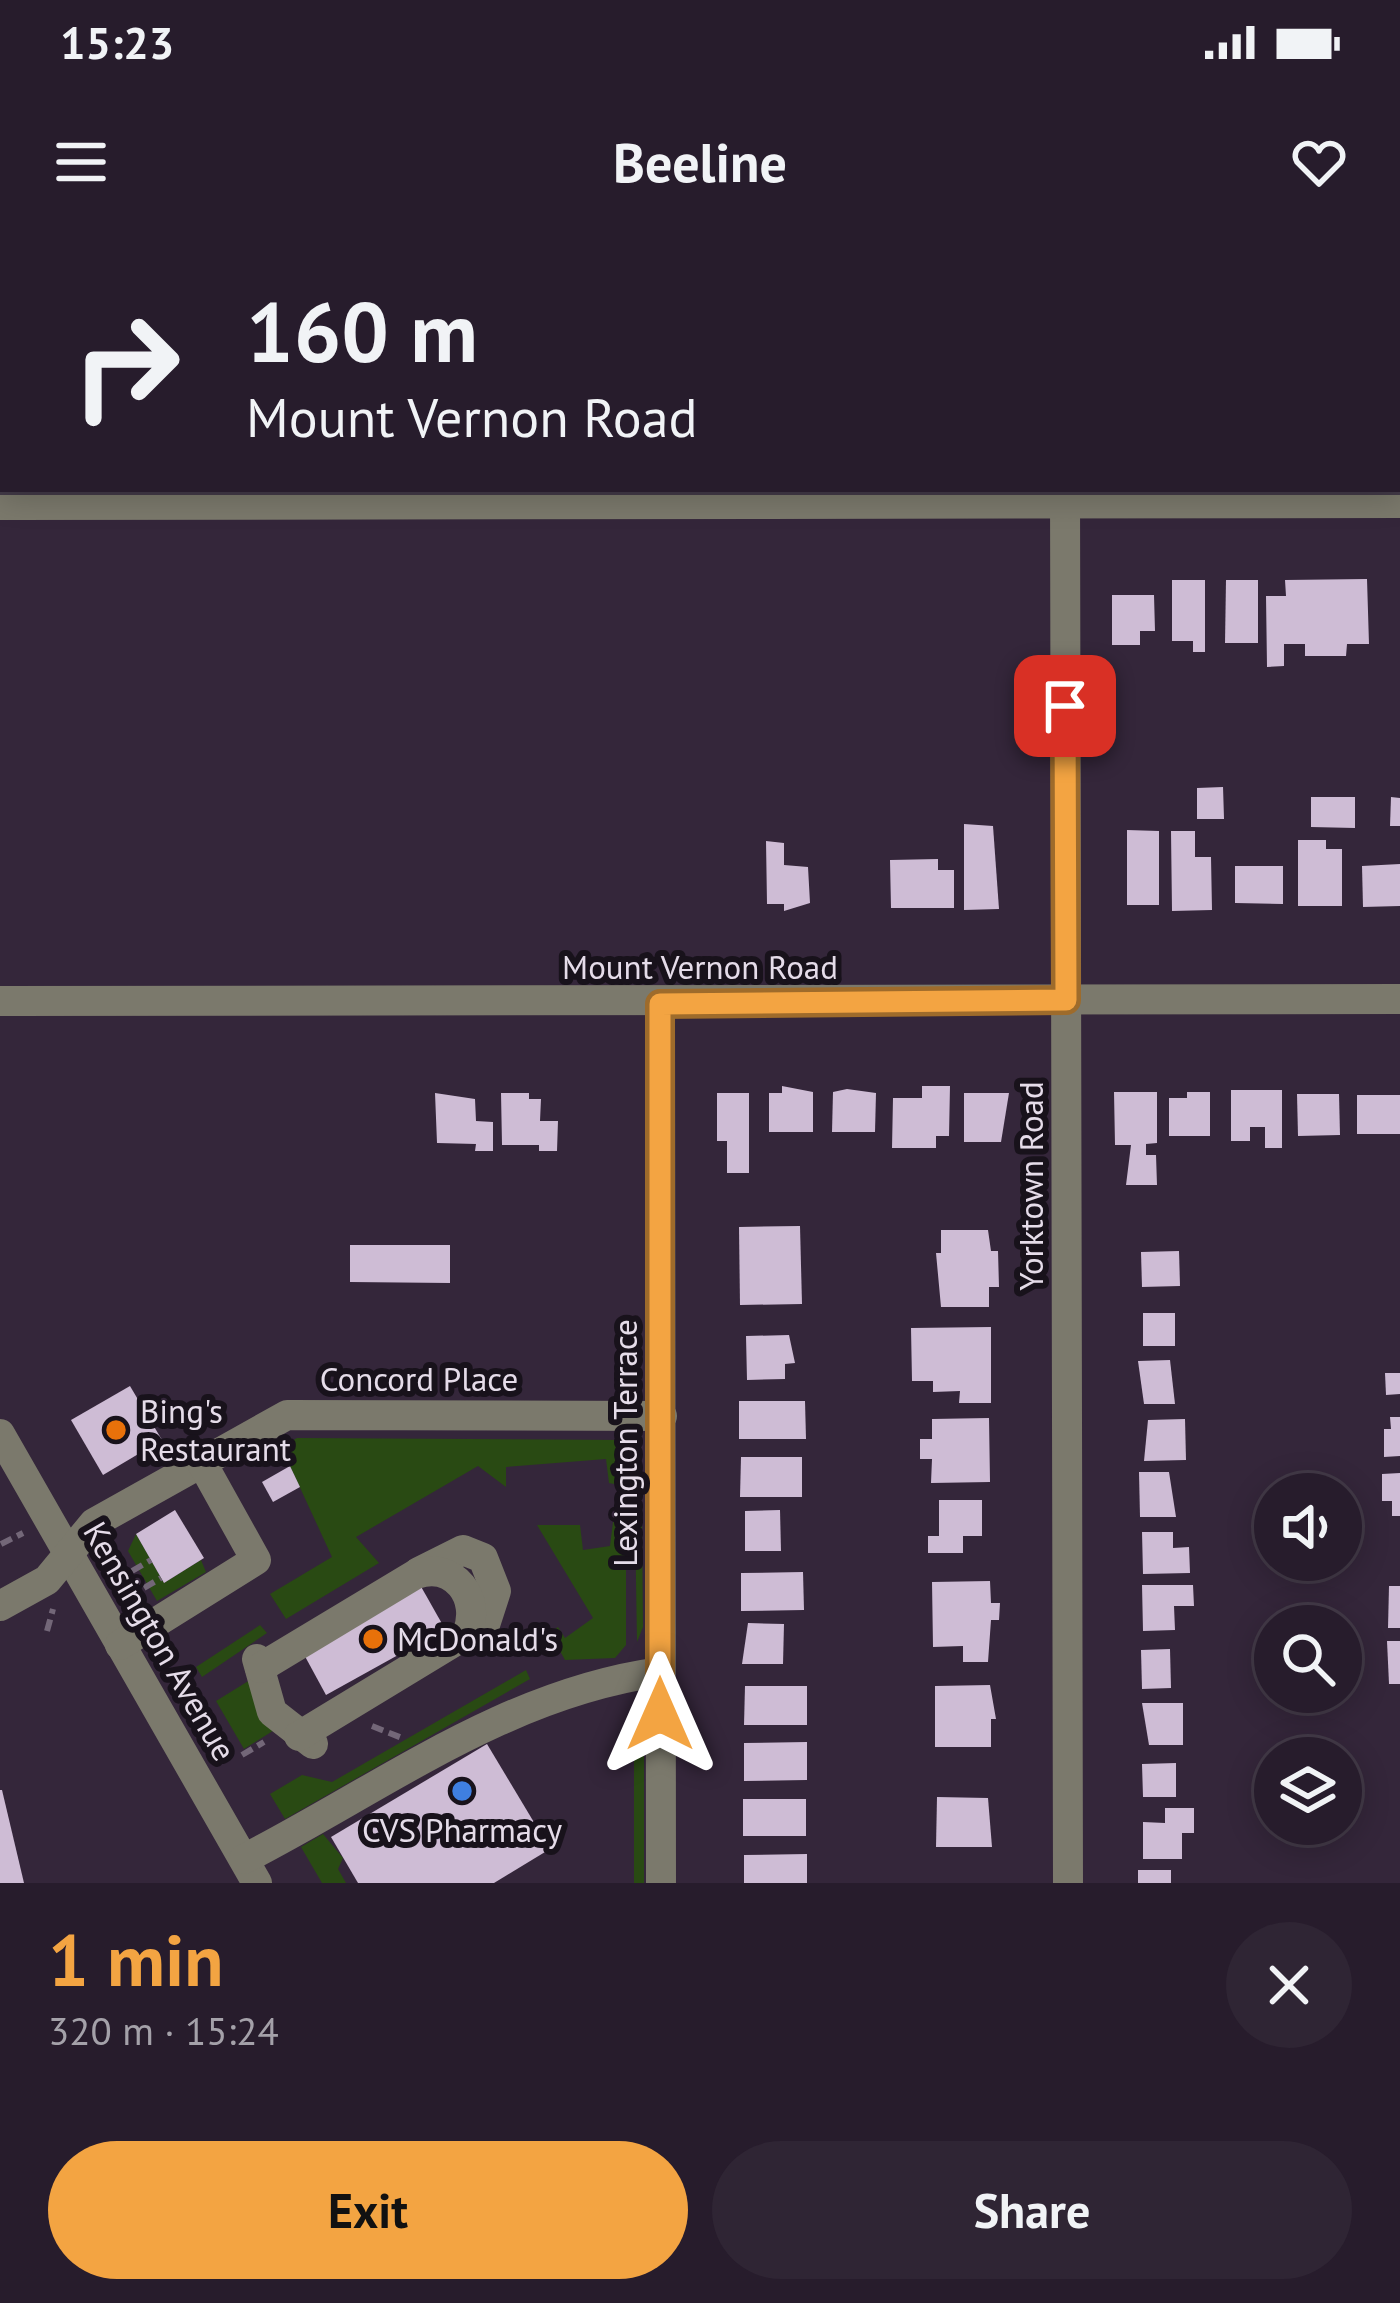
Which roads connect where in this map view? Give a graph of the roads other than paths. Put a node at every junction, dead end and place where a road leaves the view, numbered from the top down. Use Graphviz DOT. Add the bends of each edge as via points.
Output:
graph roads {
  1 [pos="1065,496"];
  2 [pos="1400,503"];
  3 [pos="0,505"];
  4 [pos="1400,999"];
  5 [pos="0,1000"];
  6 [pos="1066,1000"];
  7 [pos="660,1004"];
  8 [pos="662,1416"];
  9 [pos="0,1434"];
  10 [pos="202,1462"];
  11 [pos="69,1554"];
  12 [pos="10,1601"];
  13 [pos="120,1645"];
  14 [pos="660,1672"];
  15 [pos="309,1742"];
  16 [pos="250,1871"];
  17 [pos="661,1883"];
  18 [pos="1068,1883"];
  1 -- 2 [label="street"];
  1 -- 3 [label="street"];
  1 -- 6 [label="street, Yorktown Road"];
  4 -- 6 [label="street, Mount Vernon Road"];
  5 -- 7 [label="street, Mount Vernon Road"];
  6 -- 7 [label="street, Mount Vernon Road"];
  6 -- 18 [label="street, Yorktown Road"];
  7 -- 8 [label="street, Lexington Terrace"];
  8 -- 10 [label="street, Concord Place" via="287,1415"];
  8 -- 14 [label="street, Lexington Terrace"];
  9 -- 11 [label="street, Kensington Avenue"];
  10 -- 11 [label="street, Concord Place" via="94,1523"];
  10 -- 13 [label="street" via="256,1561"];
  11 -- 12 [label="street, Concord Place" via="47,1580"];
  11 -- 13 [label="street, Kensington Avenue"];
  13 -- 16 [label="street, Kensington Avenue"];
  14 -- 16 [label="street" via="468,1731"];
  14 -- 17 [label="street, Lexington Terrace"];
  15 -- 15 [label="street" via="467,1634 470,1598 451,1573 416,1574 259,1664 272,1712"];
}
